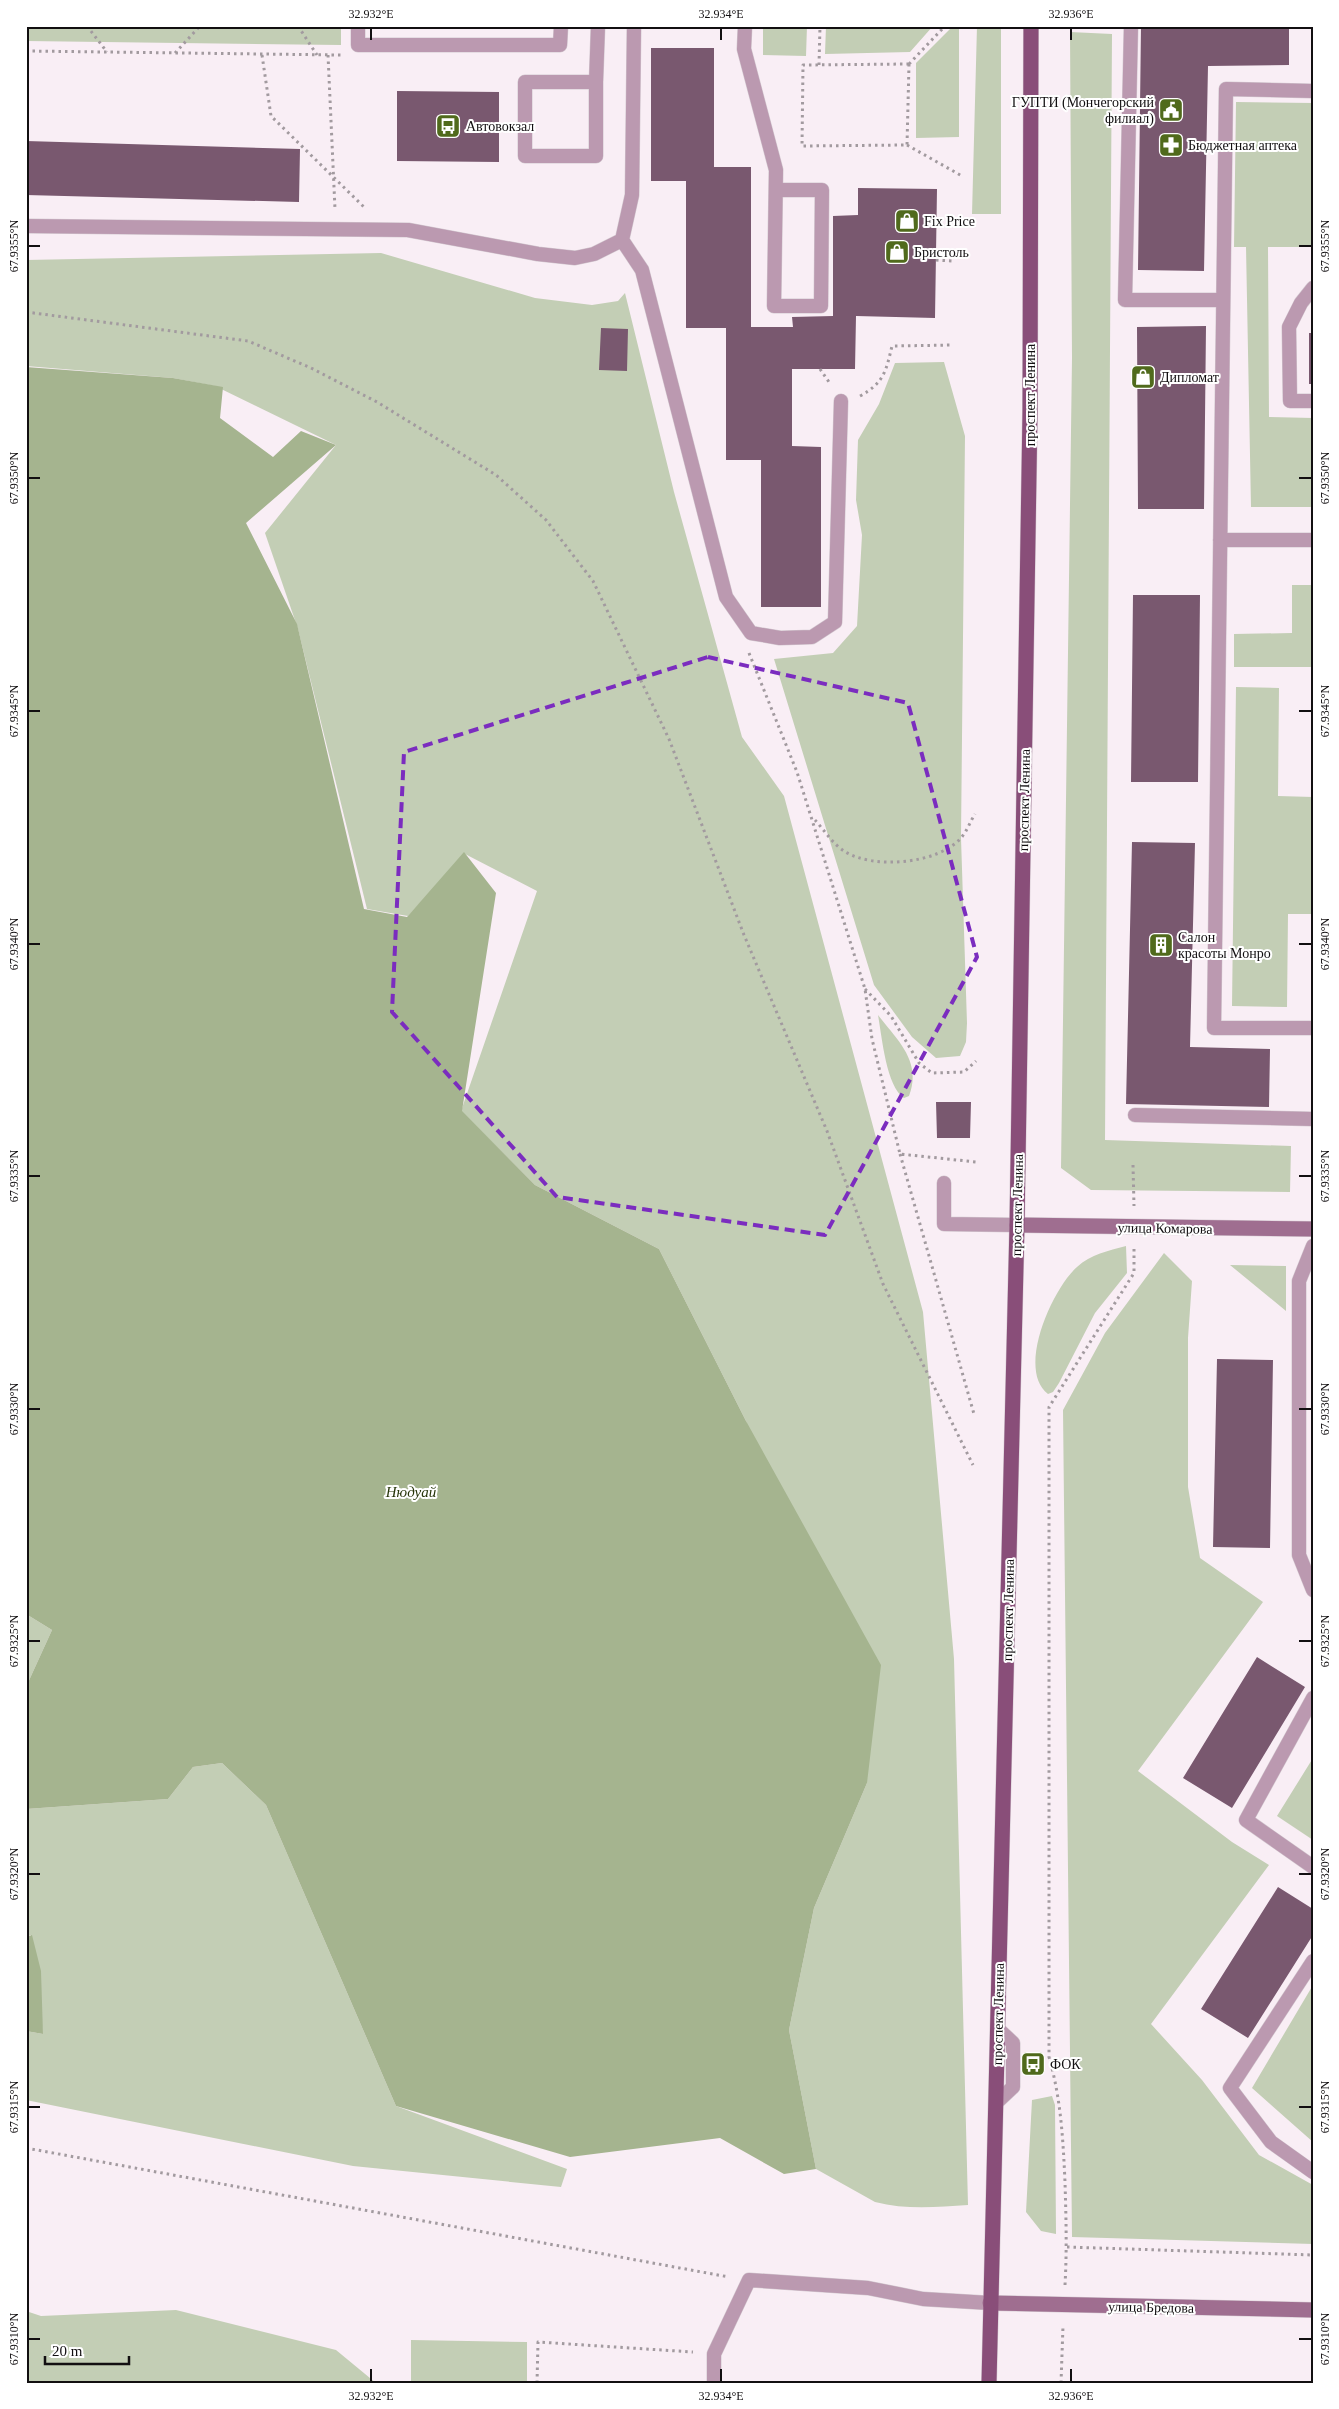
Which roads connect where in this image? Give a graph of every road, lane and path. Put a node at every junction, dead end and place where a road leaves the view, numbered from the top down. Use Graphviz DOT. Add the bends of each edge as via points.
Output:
graph roads {
  1 [pos="87,26"];
  2 [pos="200,26"];
  3 [pos="298,26"];
  4 [pos="358,26"];
  5 [pos="561,26"];
  6 [pos="598,26"];
  7 [pos="634,26"];
  8 [pos="745,26"];
  9 [pos="820,26"];
  10 [pos="945,26"];
  11 [pos="1031,26"];
  12 [pos="1131,26"];
  13 [pos="26,51"];
  14 [pos="107,52"];
  15 [pos="175,53"];
  16 [pos="262,55"];
  17 [pos="317,55"];
  18 [pos="328,55"];
  19 [pos="348,55"];
  20 [pos="819,64"];
  21 [pos="909,64"];
  22 [pos="596,82"];
  23 [pos="1313,90"];
  24 [pos="907,146"];
  25 [pos="962,176"];
  26 [pos="333,177"];
  27 [pos="776,190"];
  28 [pos="26,226"];
  29 [pos="336,230"];
  30 [pos="388,230"];
  31 [pos="622,240"];
  32 [pos="936,260"];
  33 [pos="952,261"];
  34 [pos="1313,288"];
  35 [pos="1222,300"];
  36 [pos="26,312"];
  37 [pos="953,345"];
  38 [pos="842,401"];
  39 [pos="1313,401"];
  40 [pos="1220,540"];
  41 [pos="1313,540"];
  42 [pos="748,652"];
  43 [pos="975,814"];
  44 [pos="814,819"];
  45 [pos="865,989"];
  46 [pos="1313,1028"];
  47 [pos="976,1061"];
  48 [pos="1135,1115"];
  49 [pos="1313,1119"];
  50 [pos="900,1154"];
  51 [pos="976,1162"];
  52 [pos="1133,1166"];
  53 [pos="944,1183"];
  54 [pos="1017,1225"];
  55 [pos="1134,1228"];
  56 [pos="1313,1229"];
  57 [pos="1313,1246"];
  58 [pos="974,1414"];
  59 [pos="973,1465"];
  60 [pos="1313,1590"];
  61 [pos="1313,1698"];
  62 [pos="1313,1867"];
  63 [pos="1313,1961"];
  64 [pos="26,2148"];
  65 [pos="1313,2172"];
  66 [pos="1067,2247"];
  67 [pos="1313,2255"];
  68 [pos="750,2280"];
  69 [pos="990,2303"];
  70 [pos="1063,2306"];
  71 [pos="1313,2310"];
  72 [pos="714,2354"];
  73 [pos="537,2383"];
  74 [pos="714,2383"];
  75 [pos="989,2383"];
  76 [pos="1061,2383"];
  1 -- 14 [label="path"];
  2 -- 15 [label="path"];
  3 -- 17 [label="path"];
  4 -- 5 [label="lane" via="358,45 458,46 560,45"];
  6 -- 22 [label="lane"];
  7 -- 31 [label="lane" via="632,195"];
  8 -- 27 [label="lane" via="744,49 776,170"];
  9 -- 20 [label="path"];
  10 -- 21 [label="path"];
  11 -- 54 [label="main road, проспект Ленина" via="1030,411"];
  12 -- 35 [label="lane" via="1125,300"];
  13 -- 14 [label="path"];
  14 -- 15 [label="path"];
  15 -- 16 [label="path"];
  16 -- 17 [label="path"];
  16 -- 26 [label="path" via="271,116"];
  17 -- 18 [label="path"];
  18 -- 19 [label="path"];
  18 -- 26 [label="path"];
  20 -- 21 [label="path"];
  20 -- 24 [label="path" via="803,64 802,146"];
  21 -- 24 [label="path"];
  22 -- 22 [label="lane" via="525,82 525,156 596,156"];
  23 -- 35 [label="lane" via="1226,89"];
  24 -- 25 [label="path"];
  26 -- 29 [label="path"];
  26 -- 30 [label="path"];
  27 -- 27 [label="lane" via="774,306 821,306 822,190"];
  28 -- 29 [label="lane"];
  29 -- 30 [label="lane"];
  30 -- 31 [label="lane" via="408,230 575,258 594,254"];
  31 -- 38 [label="lane" via="642,270 726,597 751,633 780,638 812,637 835,622"];
  32 -- 33 [label="path"];
  34 -- 39 [label="lane" via="1289,327 1290,401"];
  35 -- 40 [label="lane"];
  36 -- 59 [label="path" via="248,341 311,368 377,402 496,475 546,520 592,581 669,739 744,935 828,1130 883,1284"];
  37 -- 38 [label="path" via="892,346 886,373 874,389"];
  40 -- 41 [label="lane"];
  40 -- 46 [label="lane" via="1214,1028"];
  42 -- 44 [label="path"];
  43 -- 44 [label="path" via="961,838 945,850 920,859 884,862 863,859 844,851"];
  44 -- 45 [label="path"];
  45 -- 47 [label="path" via="891,1016 919,1063 932,1073 964,1072"];
  45 -- 50 [label="path" via="872,1039"];
  48 -- 49 [label="lane"];
  50 -- 51 [label="path"];
  50 -- 58 [label="path"];
  52 -- 55 [label="path"];
  53 -- 54 [label="lane" via="944,1224"];
  54 -- 55 [label="main road, улица Комарова"];
  54 -- 69 [label="main road, проспект Ленина"];
  55 -- 56 [label="main road, улица Комарова"];
  55 -- 66 [label="path" via="1134,1273 1049,1407 1049,2058 1058,2088 1063,2127"];
  57 -- 60 [label="lane" via="1299,1281 1298,1555"];
  61 -- 62 [label="lane" via="1246,1820"];
  63 -- 65 [label="lane" via="1230,2088 1271,2142"];
  64 -- 68 [label="path"];
  66 -- 67 [label="path"];
  66 -- 70 [label="path"];
  68 -- 69 [label="lane" via="868,2288 923,2299"];
  68 -- 72 [label="lane"];
  69 -- 70 [label="main road, улица Бредова"];
  69 -- 75 [label="main road, проспект Ленина"];
  70 -- 71 [label="main road, улица Бредова"];
  70 -- 76 [label="path"];
  72 -- 73 [label="path" via="538,2342"];
  72 -- 74 [label="lane"];
}
